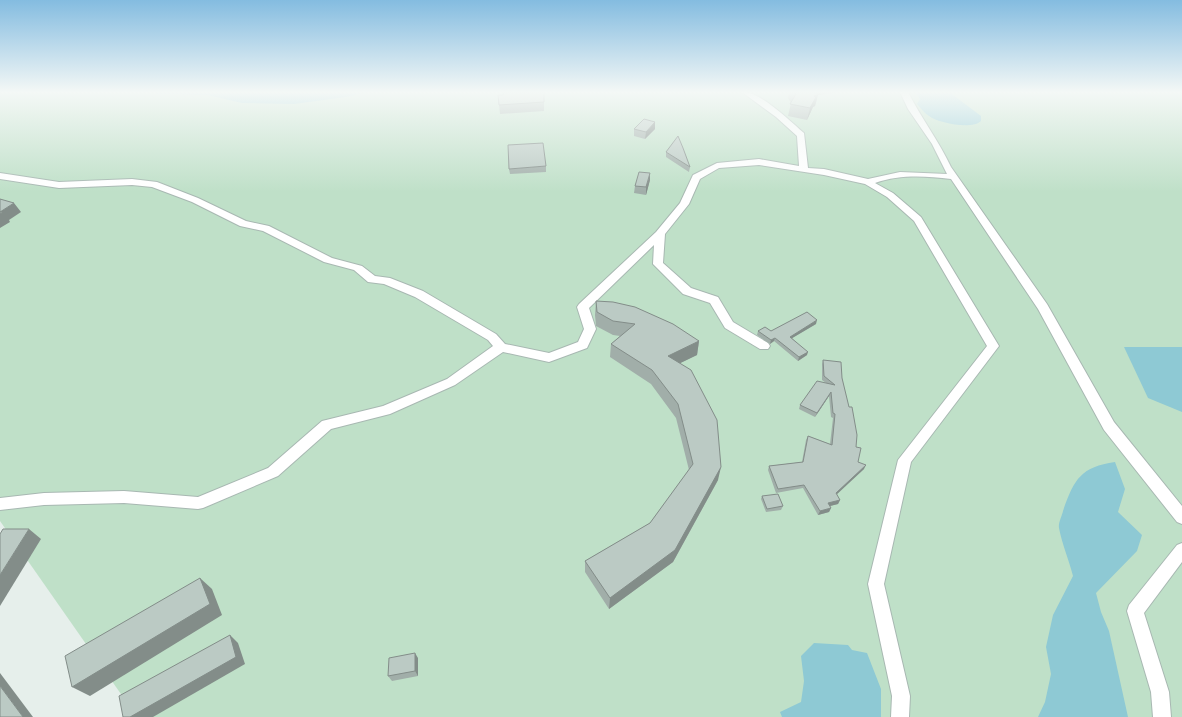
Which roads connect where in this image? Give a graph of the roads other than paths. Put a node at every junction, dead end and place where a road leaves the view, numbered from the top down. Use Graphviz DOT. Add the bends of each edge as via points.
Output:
graph roads {
  1 [pos="791,125"];
  2 [pos="923,125"];
  3 [pos="804,170"];
  4 [pos="0,176"];
  5 [pos="953,176"];
  6 [pos="868,182"];
  7 [pos="660,234"];
  8 [pos="764,346"];
  9 [pos="501,347"];
  10 [pos="0,504"];
  11 [pos="1182,517"];
  12 [pos="1182,550"];
  13 [pos="900,717"];
  14 [pos="1162,717"];
  1 -- 3 [label="street" via="801,135"];
  2 -- 5 [label="street"];
  3 -- 6 [label="street"];
  3 -- 7 [label="street" via="759,162 717,166 696,177 684,204"];
  4 -- 9 [label="street" via="59,185 132,182 154,184 195,200 243,224 266,228 328,260 358,268 372,279 386,281 419,294 492,337"];
  5 -- 6 [label="street" via="904,174 884,176"];
  5 -- 11 [label="street" via="1043,307 1109,426"];
  6 -- 13 [label="street" via="890,195 918,219 992,346 905,460 876,584 901,696"];
  7 -- 8 [label="street" via="658,264 687,291 714,300 729,325"];
  7 -- 9 [label="street" via="583,307 590,328 583,346 549,358"];
  9 -- 10 [label="street" via="451,382 385,410 327,425 273,472 198,503 124,497 44,499"];
  12 -- 14 [label="street" via="1135,611 1160,692"];
}
